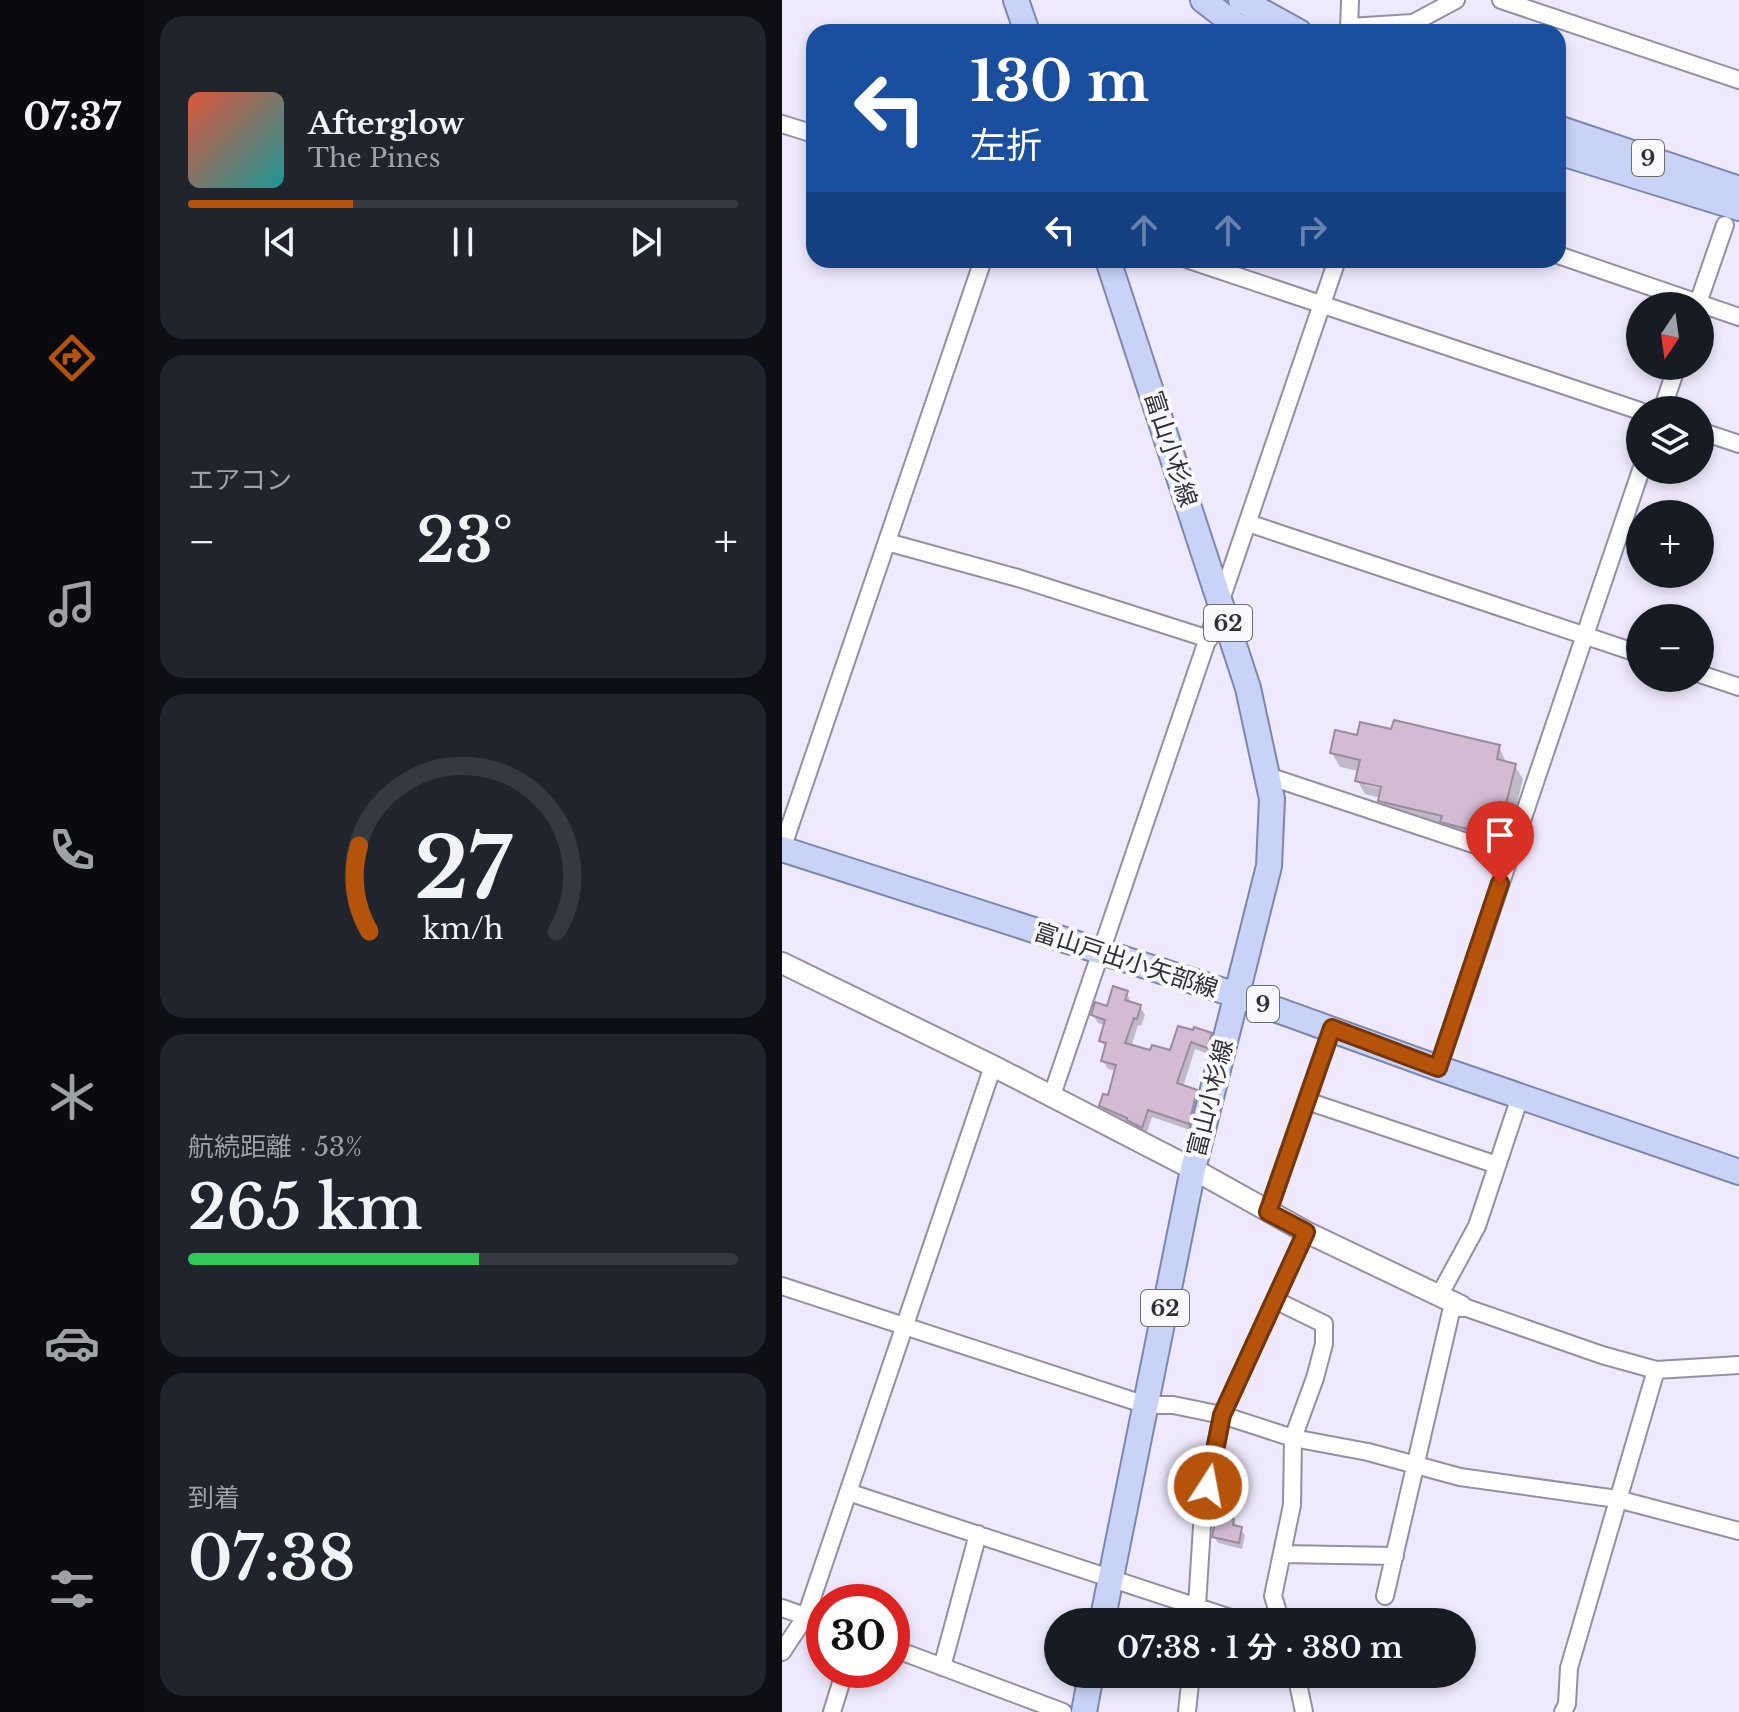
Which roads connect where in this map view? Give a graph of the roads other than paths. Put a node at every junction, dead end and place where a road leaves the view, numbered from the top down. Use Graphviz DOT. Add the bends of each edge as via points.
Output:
graph roads {
  1 [pos="1016,0"];
  2 [pos="1203,0"];
  3 [pos="1350,0"];
  4 [pos="1456,0"];
  5 [pos="1501,0"];
  6 [pos="1235,22"];
  7 [pos="1024,24"];
  8 [pos="1349,24"];
  9 [pos="1416,24"];
  10 [pos="1739,80"];
  11 [pos="782,124"];
  12 [pos="1566,131"];
  13 [pos="806,132"];
  14 [pos="1566,155"];
  15 [pos="1739,189"];
  16 [pos="1732,217"];
  17 [pos="1566,258"];
  18 [pos="980,268"];
  19 [pos="1111,268"];
  20 [pos="1213,268"];
  21 [pos="1334,268"];
  22 [pos="1664,292"];
  23 [pos="1703,292"];
  24 [pos="1322,304"];
  25 [pos="1714,309"];
  26 [pos="1739,317"];
  27 [pos="1626,406"];
  28 [pos="1714,436"];
  29 [pos="1739,444"];
  30 [pos="1636,484"];
  31 [pos="1248,523"];
  32 [pos="887,542"];
  33 [pos="1221,603"];
  34 [pos="1585,635"];
  35 [pos="1209,639"];
  36 [pos="1626,649"];
  37 [pos="1714,679"];
  38 [pos="1739,687"];
  39 [pos="1268,776"];
  40 [pos="782,849"];
  41 [pos="1509,856"];
  42 [pos="1101,953"];
  43 [pos="782,963"];
  44 [pos="1236,995"];
  45 [pos="1332,1028"];
  46 [pos="993,1066"];
  47 [pos="1438,1068"];
  48 [pos="1520,1097"];
  49 [pos="1051,1098"];
  50 [pos="1307,1101"];
  51 [pos="1497,1165"];
  52 [pos="1193,1169"];
  53 [pos="1738,1170"];
  54 [pos="1268,1212"];
  55 [pos="1306,1232"];
  56 [pos="782,1286"];
  57 [pos="1275,1300"];
  58 [pos="1451,1302"];
  59 [pos="904,1326"];
  60 [pos="1739,1365"];
  61 [pos="1656,1370"];
  62 [pos="1146,1405"];
  63 [pos="1222,1415"];
  64 [pos="1293,1438"];
  65 [pos="1417,1465"];
  66 [pos="848,1492"];
  67 [pos="1617,1499"];
  68 [pos="1739,1531"];
  69 [pos="978,1534"];
  70 [pos="1283,1554"];
  71 [pos="1395,1556"];
  72 [pos="1111,1579"];
  73 [pos="817,1584"];
  74 [pos="1385,1596"];
  75 [pos="782,1608"];
  76 [pos="1105,1608"];
  77 [pos="1182,1608"];
  78 [pos="1197,1608"];
  79 [pos="1277,1608"];
  80 [pos="806,1616"];
  81 [pos="782,1652"];
  82 [pos="910,1655"];
  83 [pos="942,1667"];
  84 [pos="839,1688"];
  85 [pos="1088,1688"];
  86 [pos="1190,1688"];
  87 [pos="1299,1688"];
  88 [pos="832,1712"];
  89 [pos="1063,1712"];
  90 [pos="1084,1712"];
  91 [pos="1187,1712"];
  92 [pos="1304,1712"];
  93 [pos="1563,1712"];
  1 -- 7 [label="main road"];
  2 -- 6 [label="main road"];
  3 -- 8 [label="street"];
  4 -- 9 [label="street"];
  5 -- 10 [label="street"];
  11 -- 13 [label="street"];
  12 -- 15 [label="main road, 9"];
  14 -- 16 [label="main road, 9"];
  16 -- 23 [label="street"];
  17 -- 22 [label="street"];
  18 -- 32 [label="street"];
  19 -- 33 [label="main road, 富山小杉線 / 62"];
  20 -- 24 [label="street"];
  21 -- 24 [label="street"];
  24 -- 27 [label="street"];
  24 -- 31 [label="street"];
  25 -- 26 [label="street"];
  28 -- 29 [label="street"];
  30 -- 34 [label="street"];
  31 -- 33 [label="street"];
  31 -- 34 [label="street"];
  32 -- 35 [label="street"];
  32 -- 40 [label="street"];
  33 -- 35 [label="street"];
  33 -- 39 [label="main road, 富山小杉線 / 62"];
  34 -- 36 [label="street"];
  34 -- 41 [label="street"];
  35 -- 42 [label="street"];
  37 -- 38 [label="street"];
  39 -- 41 [label="street"];
  39 -- 44 [label="main road, 富山小杉線 / 62" via="1269,866"];
  40 -- 42 [label="main road, 富山戸出小矢部線 / 9"];
  41 -- 47 [label="street"];
  42 -- 44 [label="main road, 富山戸出小矢部線 / 9"];
  42 -- 49 [label="street"];
  43 -- 46 [label="street"];
  44 -- 45 [label="main road, 富山戸出小矢部線 / 9"];
  44 -- 52 [label="main road, 富山小杉線 / 62"];
  45 -- 47 [label="main road, 富山戸出小矢部線 / 9"];
  45 -- 50 [label="street"];
  46 -- 49 [label="street"];
  46 -- 59 [label="street"];
  47 -- 48 [label="main road, 富山戸出小矢部線 / 9"];
  48 -- 51 [label="street"];
  48 -- 53 [label="main road, 富山戸出小矢部線 / 9"];
  49 -- 52 [label="street"];
  50 -- 51 [label="street"];
  50 -- 54 [label="street"];
  51 -- 58 [label="street"];
  52 -- 54 [label="street"];
  52 -- 62 [label="main road, 富山小杉線 / 62"];
  54 -- 55 [label="street"];
  55 -- 57 [label="street"];
  55 -- 58 [label="street"];
  56 -- 59 [label="street"];
  57 -- 63 [label="street"];
  57 -- 64 [label="street" via="1324,1324 1315,1378"];
  58 -- 61 [label="street"];
  58 -- 65 [label="street"];
  59 -- 62 [label="street"];
  59 -- 66 [label="street"];
  60 -- 61 [label="street"];
  61 -- 67 [label="street"];
  62 -- 63 [label="street"];
  62 -- 72 [label="main road, 富山小杉線 / 62"];
  63 -- 64 [label="street"];
  63 -- 78 [label="street" via="1203,1510"];
  64 -- 65 [label="street"];
  64 -- 70 [label="street" via="1292,1505"];
  65 -- 67 [label="street" via="1460,1477"];
  65 -- 71 [label="street"];
  66 -- 69 [label="street"];
  66 -- 73 [label="street"];
  67 -- 68 [label="street"];
  67 -- 93 [label="street" via="1569,1668"];
  69 -- 72 [label="street"];
  69 -- 83 [label="street"];
  70 -- 71 [label="street"];
  70 -- 79 [label="street" via="1273,1596"];
  71 -- 74 [label="street"];
  72 -- 76 [label="main road, 富山小杉線 / 62"];
  72 -- 77 [label="street"];
  75 -- 80 [label="street"];
  80 -- 81 [label="street"];
  82 -- 83 [label="street"];
  83 -- 89 [label="street"];
  84 -- 88 [label="street"];
  85 -- 90 [label="main road"];
  86 -- 91 [label="street"];
  87 -- 92 [label="street"];
}
